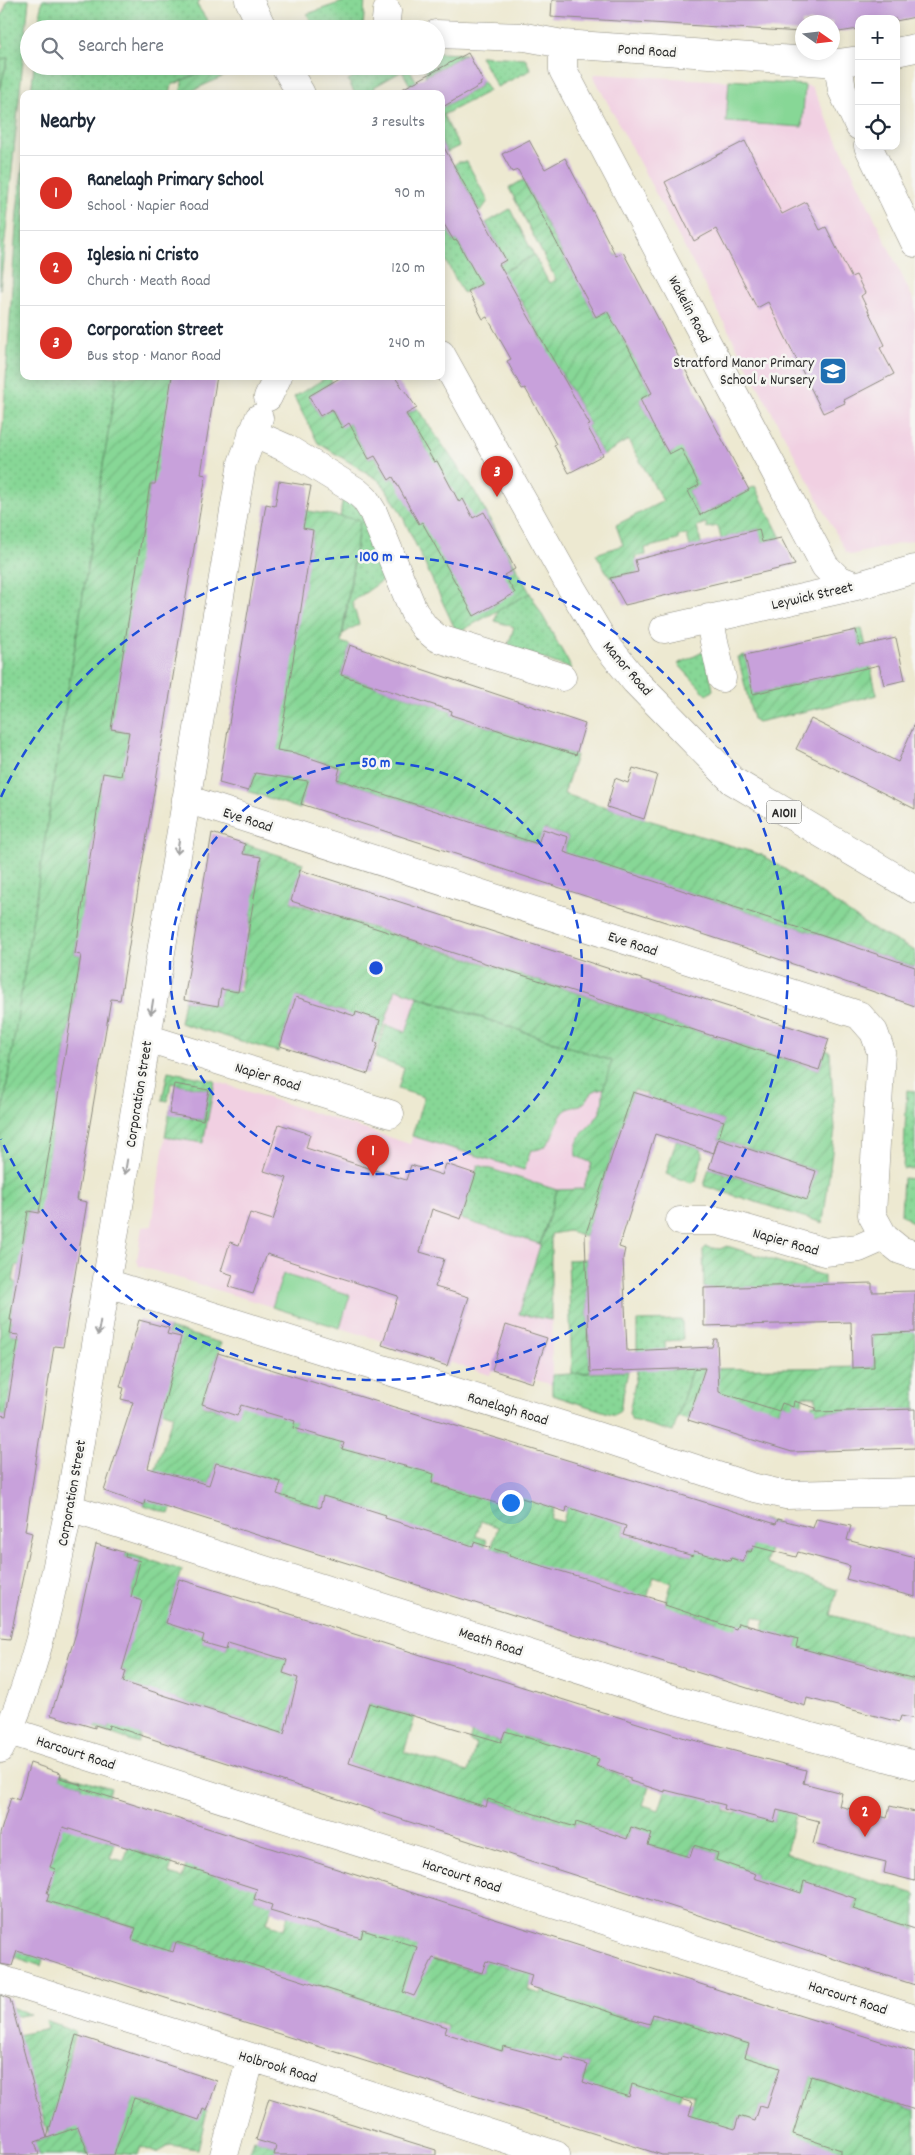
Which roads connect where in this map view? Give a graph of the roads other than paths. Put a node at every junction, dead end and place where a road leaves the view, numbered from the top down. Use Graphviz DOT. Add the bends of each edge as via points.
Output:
graph roads {
  1 [pos="249,0"];
  2 [pos="259,20"];
  3 [pos="445,34"];
  4 [pos="563,44"];
  5 [pos="915,48"];
  6 [pos="900,51"];
  7 [pos="848,62"];
  8 [pos="290,75"];
  9 [pos="299,90"];
  10 [pos="855,118"];
  11 [pos="870,150"];
  12 [pos="915,244"];
  13 [pos="445,361"];
  14 [pos="264,406"];
  15 [pos="915,568"];
  16 [pos="856,586"];
  17 [pos="709,618"];
  18 [pos="664,629"];
  19 [pos="562,677"];
  20 [pos="722,678"];
  21 [pos="186,799"];
  22 [pos="915,889"];
  23 [pos="147,1038"];
  24 [pos="390,1114"];
  25 [pos="680,1221"];
  26 [pos="884,1237"];
  27 [pos="915,1255"];
  28 [pos="107,1283"];
  29 [pos="915,1492"];
  30 [pos="69,1508"];
  31 [pos="4,1740"];
  32 [pos="915,1765"];
  33 [pos="0,1979"];
  34 [pos="915,2019"];
  35 [pos="250,2057"];
  36 [pos="224,2155"];
  37 [pos="556,2155"];
  1 -- 2 [label="street"];
  3 -- 4 [label="street, Pond Road" via="525,37"];
  4 -- 7 [label="street, Pond Road"];
  4 -- 16 [label="street, Wakelin Road" via="563,70 825,566 838,579"];
  5 -- 6 [label="street"];
  7 -- 10 [label="street" via="842,90"];
  8 -- 9 [label="street"];
  11 -- 12 [label="street"];
  13 -- 22 [label="street, Manor Road / A1011" via="595,627 635,681 733,781"];
  14 -- 19 [label="street, Corporation Street" via="286,448 365,499 414,612 425,628 437,638"];
  14 -- 21 [label="street, Corporation Street" via="242,463"];
  15 -- 16 [label="street, Leywick Street"];
  16 -- 17 [label="street, Leywick Street"];
  17 -- 18 [label="street, Leywick Street"];
  17 -- 20 [label="street"];
  21 -- 23 [label="street, Corporation Street, one-way"];
  21 -- 26 [label="street, Eve Road" via="859,1015 874,1032 881,1052 872,1215"];
  23 -- 24 [label="street, Napier Road"];
  23 -- 28 [label="street, Corporation Street, one-way"];
  25 -- 26 [label="street, Napier Road" via="719,1221 825,1252 859,1248"];
  26 -- 27 [label="street" via="900,1250"];
  28 -- 29 [label="street, Ranelagh Road" via="752,1487 786,1494"];
  28 -- 30 [label="street, Corporation Street, one-way"];
  30 -- 31 [label="street, Corporation Street" via="46,1622"];
  30 -- 32 [label="street, Meath Road" via="675,1700"];
  31 -- 34 [label="street, Harcourt Road"];
  33 -- 35 [label="street, Holbrook Road"];
  35 -- 36 [label="street"];
  35 -- 37 [label="street, Holbrook Road"];
}
